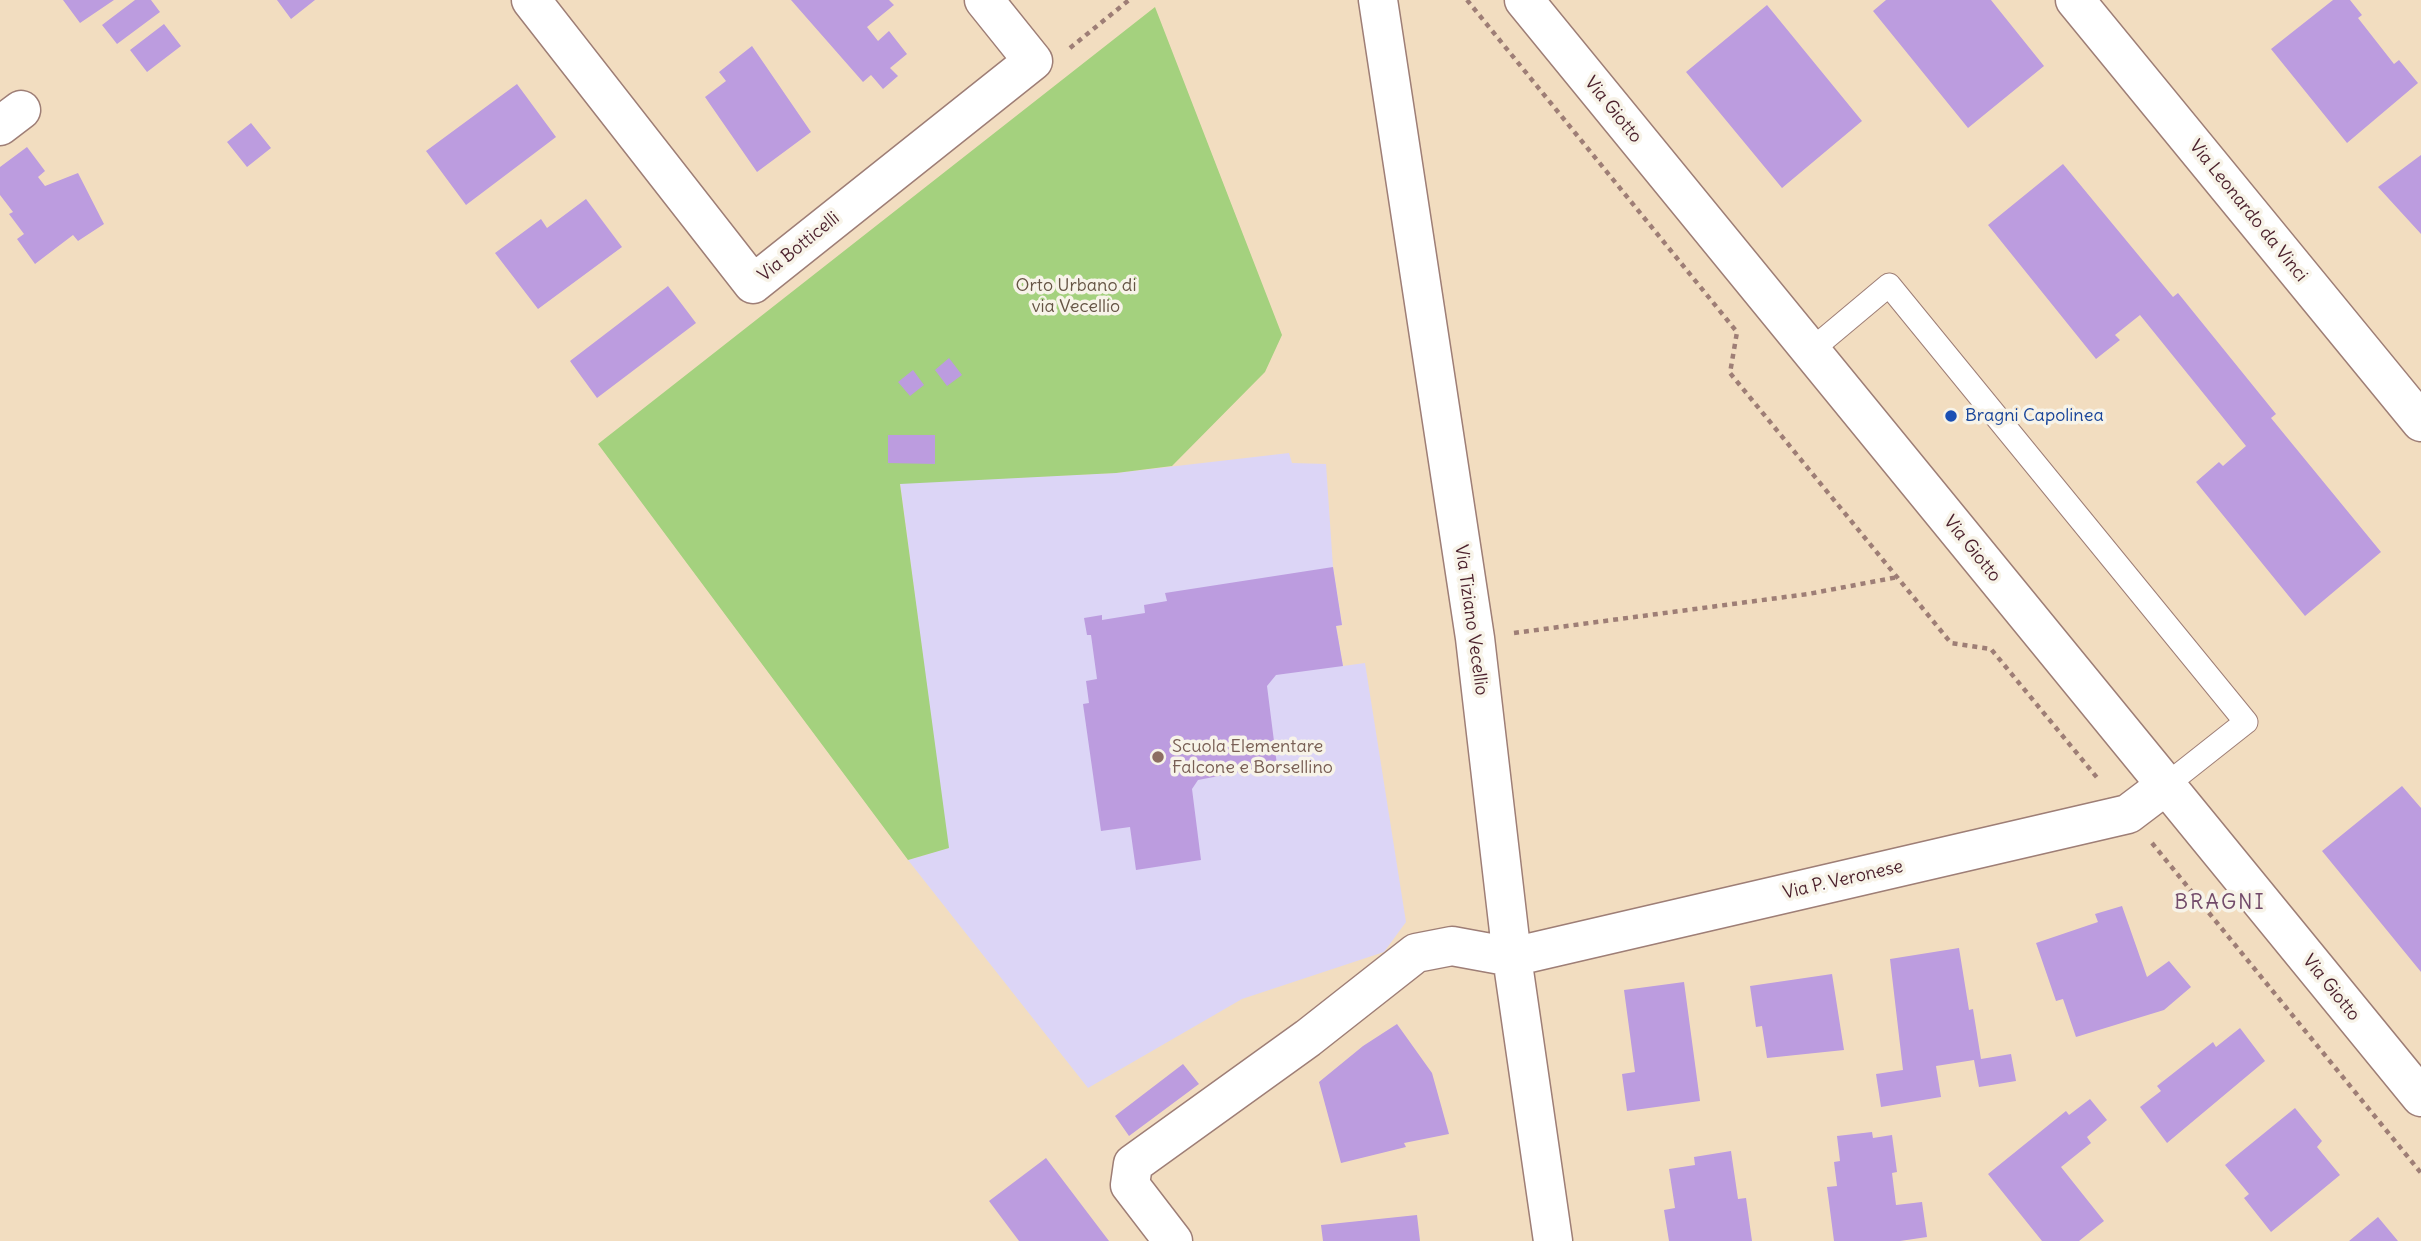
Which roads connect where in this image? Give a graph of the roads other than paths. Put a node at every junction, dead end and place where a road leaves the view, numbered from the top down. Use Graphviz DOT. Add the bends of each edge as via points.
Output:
graph roads {
  1 [pos="531,0"];
  2 [pos="984,0"];
  3 [pos="1378,0"];
  4 [pos="1524,0"];
  5 [pos="2076,0"];
  6 [pos="1810,352"];
  7 [pos="2421,422"];
  8 [pos="2165,786"];
  9 [pos="1512,957"];
  10 [pos="2421,1097"];
  11 [pos="1173,1241"];
  12 [pos="1553,1241"];
  1 -- 2 [label="street, Via Botticelli" via="753,284 1034,61"];
  3 -- 9 [label="street, Via Tiziano Vecellio" via="1475,638"];
  4 -- 6 [label="street, Via Giotto"];
  5 -- 7 [label="street, Via Leonardo da Vinci"];
  6 -- 8 [label="street, Via Giotto"];
  6 -- 8 [label="lane" via="1889,285 1968,381 2246,722"];
  8 -- 9 [label="street, Via P. Veronese" via="2128,814"];
  8 -- 10 [label="street, Via Giotto"];
  9 -- 11 [label="street" via="1452,946 1416,953 1308,1038 1133,1164 1130,1185"];
  9 -- 12 [label="street, Via Tiziano Vecellio"];
}
